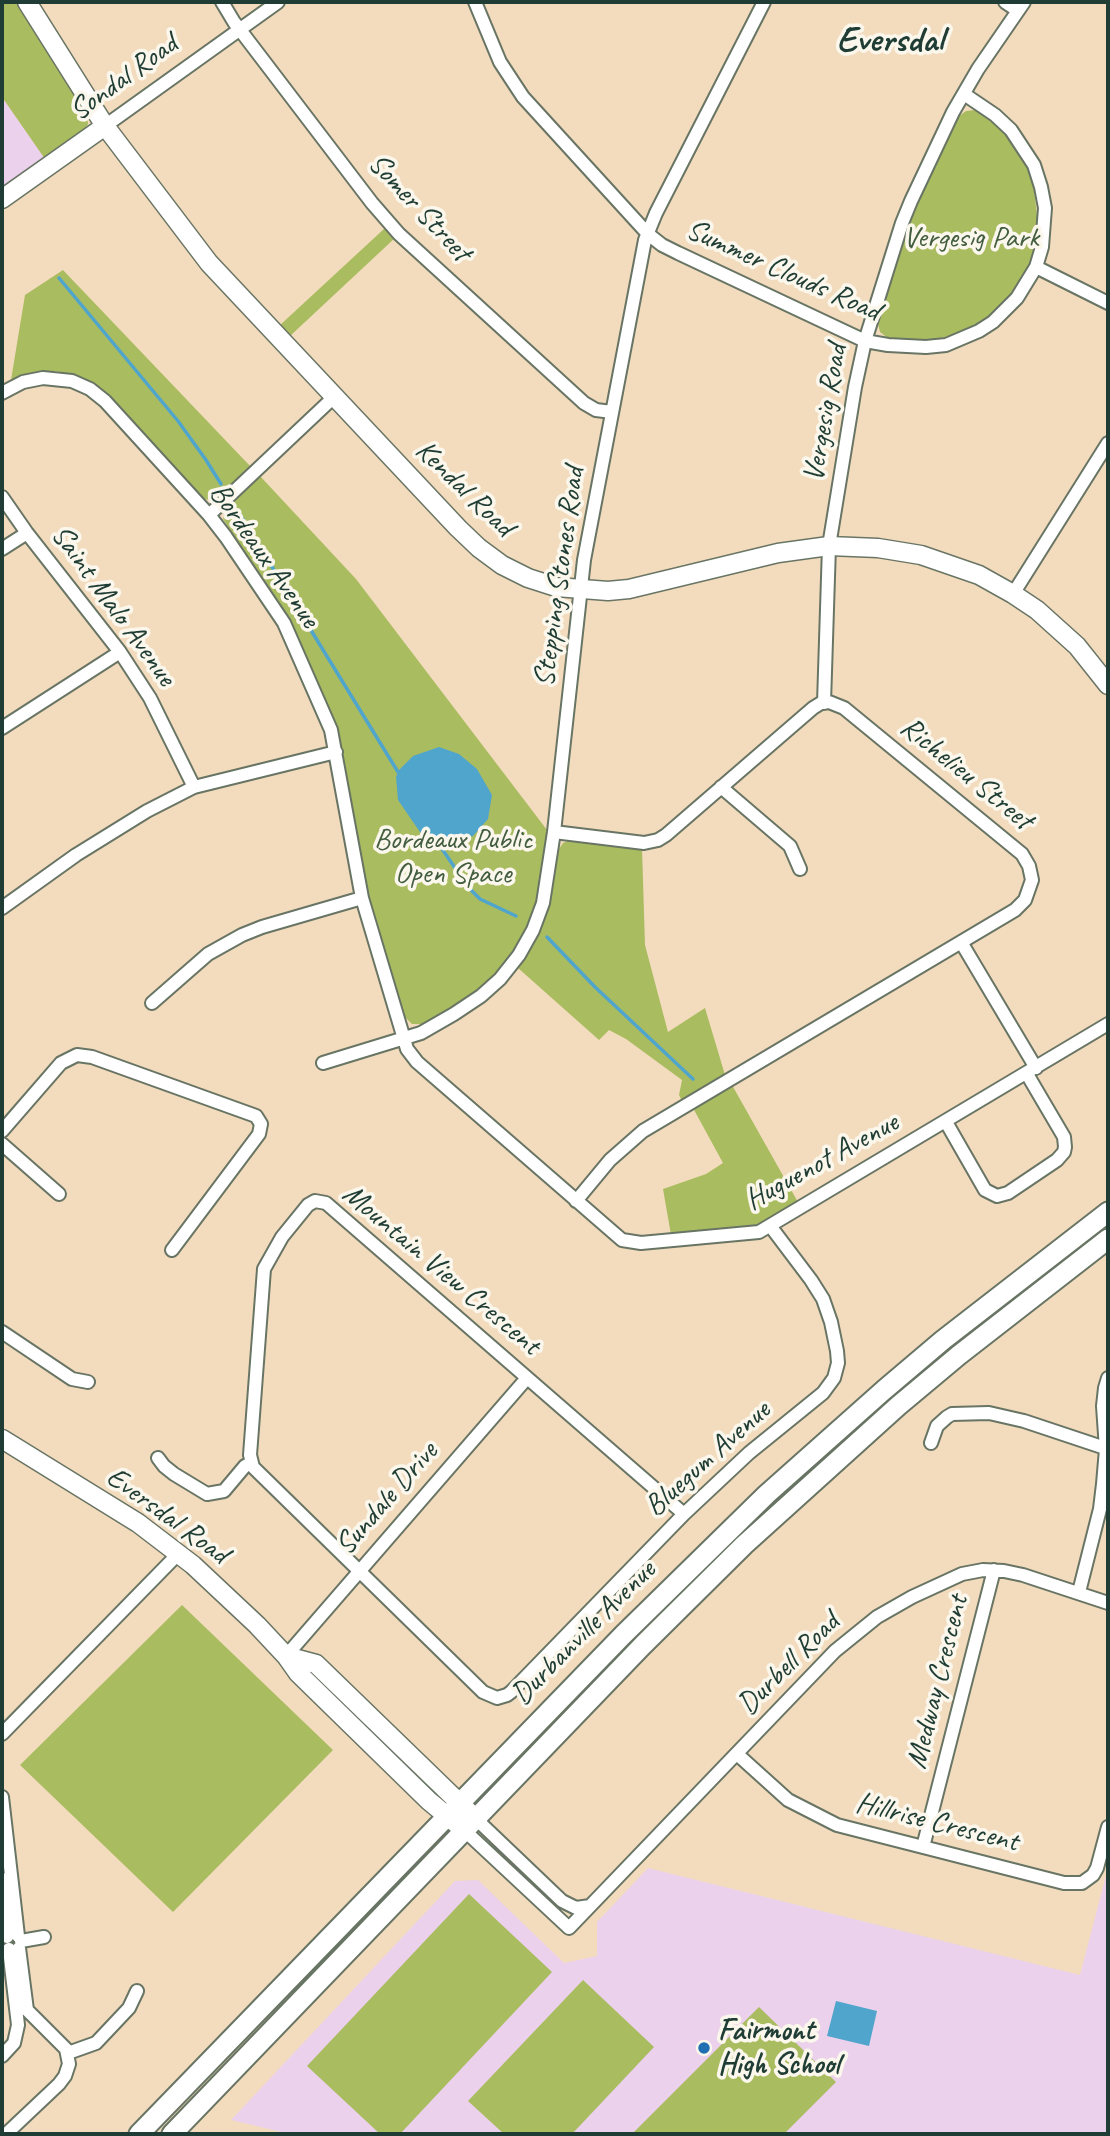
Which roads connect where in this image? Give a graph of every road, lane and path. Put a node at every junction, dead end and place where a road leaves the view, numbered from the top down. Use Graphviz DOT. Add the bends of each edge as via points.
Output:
graph roads {
  1 [pos="27,2"];
  2 [pos="222,2"];
  3 [pos="278,2"];
  4 [pos="475,2"];
  5 [pos="764,2"];
  6 [pos="1005,2"];
  7 [pos="1021,6"];
  8 [pos="240,29"];
  9 [pos="964,94"];
  10 [pos="105,126"];
  11 [pos="2,199"];
  12 [pos="648,234"];
  13 [pos="1037,267"];
  14 [pos="1108,303"];
  15 [pos="865,341"];
  16 [pos="2,393"];
  17 [pos="334,397"];
  18 [pos="612,412"];
  19 [pos="1108,443"];
  20 [pos="2,497"];
  21 [pos="209,515"];
  22 [pos="27,533"];
  23 [pos="829,545"];
  24 [pos="2,550"];
  25 [pos="580,590"];
  26 [pos="1013,594"];
  27 [pos="120,652"];
  28 [pos="1108,685"];
  29 [pos="824,703"];
  30 [pos="2,729"];
  31 [pos="336,752"];
  32 [pos="194,787"];
  33 [pos="721,787"];
  34 [pos="554,832"];
  35 [pos="800,869"];
  36 [pos="362,898"];
  37 [pos="2,908"];
  38 [pos="961,942"];
  39 [pos="152,1003"];
  40 [pos="1108,1024"];
  41 [pos="403,1038"];
  42 [pos="323,1063"];
  43 [pos="1032,1071"];
  44 [pos="946,1122"];
  45 [pos="2,1131"];
  46 [pos="2,1144"];
  47 [pos="59,1194"];
  48 [pos="576,1201"];
  49 [pos="1108,1212"];
  50 [pos="771,1227"];
  51 [pos="1108,1239"];
  52 [pos="172,1250"];
  53 [pos="2,1332"];
  54 [pos="527,1378"];
  55 [pos="1108,1378"];
  56 [pos="88,1382"];
  57 [pos="2,1439"];
  58 [pos="931,1443"];
  59 [pos="1107,1449"];
  60 [pos="158,1458"];
  61 [pos="251,1463"];
  62 [pos="684,1514"];
  63 [pos="178,1553"];
  64 [pos="993,1570"];
  65 [pos="359,1571"];
  66 [pos="1079,1592"];
  67 [pos="1108,1603"];
  68 [pos="286,1656"];
  69 [pos="2,1734"];
  70 [pos="737,1754"];
  71 [pos="2,1797"];
  72 [pos="454,1810"];
  73 [pos="470,1824"];
  74 [pos="1108,1827"];
  75 [pos="923,1847"];
  76 [pos="2,1879"];
  77 [pos="591,1905"];
  78 [pos="44,1937"];
  79 [pos="11,1943"];
  80 [pos="137,1991"];
  81 [pos="68,2053"];
  82 [pos="2,2056"];
  83 [pos="6,2134"];
  84 [pos="139,2134"];
  85 [pos="172,2134"];
  1 -- 10 [label="street, Kendal Road"];
  2 -- 8 [label="street, Somer Street"];
  3 -- 8 [label="street, Sondal Road"];
  4 -- 12 [label="street, Summer Clouds Road" via="500,62 518,89"];
  5 -- 12 [label="street, Stepping Stones Road"];
  6 -- 7 [label="street"];
  7 -- 9 [label="street, Vergesig Road"];
  8 -- 10 [label="street, Sondal Road"];
  8 -- 18 [label="street, Somer Street" via="399,234 584,403"];
  9 -- 13 [label="street, Summer Clouds Road" via="1011,130 1034,165 1045,208"];
  9 -- 15 [label="street, Vergesig Road" via="906,212"];
  10 -- 11 [label="street, Sondal Road"];
  10 -- 17 [label="street, Kendal Road" via="209,263"];
  12 -- 15 [label="street, Summer Clouds Road" via="678,253"];
  12 -- 18 [label="street, Stepping Stones Road"];
  13 -- 14 [label="street"];
  13 -- 15 [label="street, Summer Clouds Road" via="1007,310 962,340 926,348"];
  15 -- 23 [label="street, Vergesig Road"];
  16 -- 21 [label="street, Bordeaux Avenue" via="43,378 72,381 90,389"];
  17 -- 21 [label="street"];
  17 -- 25 [label="street, Kendal Road" via="489,556 528,578"];
  18 -- 25 [label="street, Stepping Stones Road"];
  19 -- 26 [label="street"];
  20 -- 22 [label="street, Saint Malo Avenue"];
  21 -- 31 [label="street, Bordeaux Avenue" via="290,634 327,718"];
  22 -- 24 [label="street"];
  22 -- 27 [label="street, Saint Malo Avenue"];
  23 -- 25 [label="street, Kendal Road" via="629,589"];
  23 -- 26 [label="street, Kendal Road" via="921,555 979,575"];
  23 -- 29 [label="street, Vergesig Road"];
  25 -- 34 [label="street, Stepping Stones Road"];
  26 -- 28 [label="street, Kendal Road" via="1059,628"];
  27 -- 30 [label="street"];
  27 -- 32 [label="street, Saint Malo Avenue" via="150,698"];
  29 -- 33 [label="street"];
  29 -- 38 [label="street, Richelieu Street" via="844,708 1026,859 1032,880 1026,900"];
  31 -- 32 [label="street"];
  31 -- 36 [label="street, Bordeaux Avenue"];
  32 -- 37 [label="street" via="76,855"];
  33 -- 34 [label="street" via="653,842"];
  33 -- 35 [label="street" via="790,846"];
  34 -- 41 [label="street, Stepping Stones Road" via="543,903 519,955 481,996 421,1033"];
  36 -- 39 [label="street" via="242,935 208,954"];
  36 -- 41 [label="street, Bordeaux Avenue"];
  38 -- 43 [label="street"];
  38 -- 48 [label="street, Richelieu Street" via="643,1131 610,1160"];
  40 -- 43 [label="street, Huguenot Avenue"];
  41 -- 42 [label="street, Stepping Stones Road"];
  41 -- 48 [label="street, Huguenot Avenue" via="417,1062"];
  43 -- 44 [label="street, Huguenot Avenue"];
  43 -- 44 [label="street" via="1065,1147 1057,1160 1008,1193 997,1196 985,1191"];
  44 -- 50 [label="street, Huguenot Avenue"];
  45 -- 52 [label="street" via="61,1063 77,1055 257,1116 259,1135"];
  46 -- 47 [label="street"];
  48 -- 50 [label="street, Huguenot Avenue" via="622,1240 635,1244 759,1233"];
  49 -- 72 [label="main road, Durbanville Avenue" via="943,1340 767,1494"];
  50 -- 62 [label="street, Bluegum Avenue" via="823,1300 837,1351 837,1371 823,1393"];
  51 -- 73 [label="main road, Durbanville Avenue" via="959,1355 818,1477 682,1605"];
  53 -- 56 [label="street" via="72,1379"];
  54 -- 61 [label="street, Mountain View Crescent" via="326,1203 314,1201 282,1237 264,1269"];
  54 -- 62 [label="street, Mountain View Crescent"];
  54 -- 65 [label="street, Sundale Drive"];
  55 -- 59 [label="street" via="1103,1406"];
  57 -- 63 [label="street, Eversdal Road"];
  58 -- 59 [label="street" via="937,1426 947,1417 989,1413"];
  59 -- 66 [label="street" via="1100,1508"];
  60 -- 61 [label="street" via="207,1494 224,1491"];
  61 -- 65 [label="street"];
  62 -- 65 [label="street, Bluegum Avenue" via="511,1692 496,1698 483,1692"];
  63 -- 68 [label="street, Eversdal Road"];
  63 -- 69 [label="street"];
  64 -- 66 [label="street, Durbell Road"];
  64 -- 70 [label="street, Durbell Road" via="962,1574 877,1617 835,1651"];
  64 -- 75 [label="street, Medway Crescent"];
  65 -- 68 [label="street, Sundale Drive"];
  66 -- 67 [label="street, Durbell Road"];
  68 -- 72 [label="street, Eversdal Road" via="298,1672"];
  70 -- 75 [label="street, Hillrise Crescent" via="778,1793 810,1812 837,1825"];
  70 -- 77 [label="street, Durbell Road"];
  71 -- 79 [label="street"];
  72 -- 73 [label="street, Eversdal Road"];
  72 -- 84 [label="main road, Durbanville Avenue"];
  73 -- 77 [label="street" via="562,1901 576,1908"];
  73 -- 77 [label="street, Durbell Road" via="569,1928"];
  73 -- 85 [label="main road, Durbanville Avenue"];
  74 -- 75 [label="street, Hillrise Crescent" via="1097,1868 1088,1880 1076,1884"];
  76 -- 79 [label="street"];
  78 -- 79 [label="street"];
  79 -- 81 [label="street" via="26,2007"];
  79 -- 82 [label="street" via="18,2025 14,2043"];
  80 -- 81 [label="street" via="129,2008 96,2043"];
  81 -- 83 [label="street" via="65,2076"];
}
